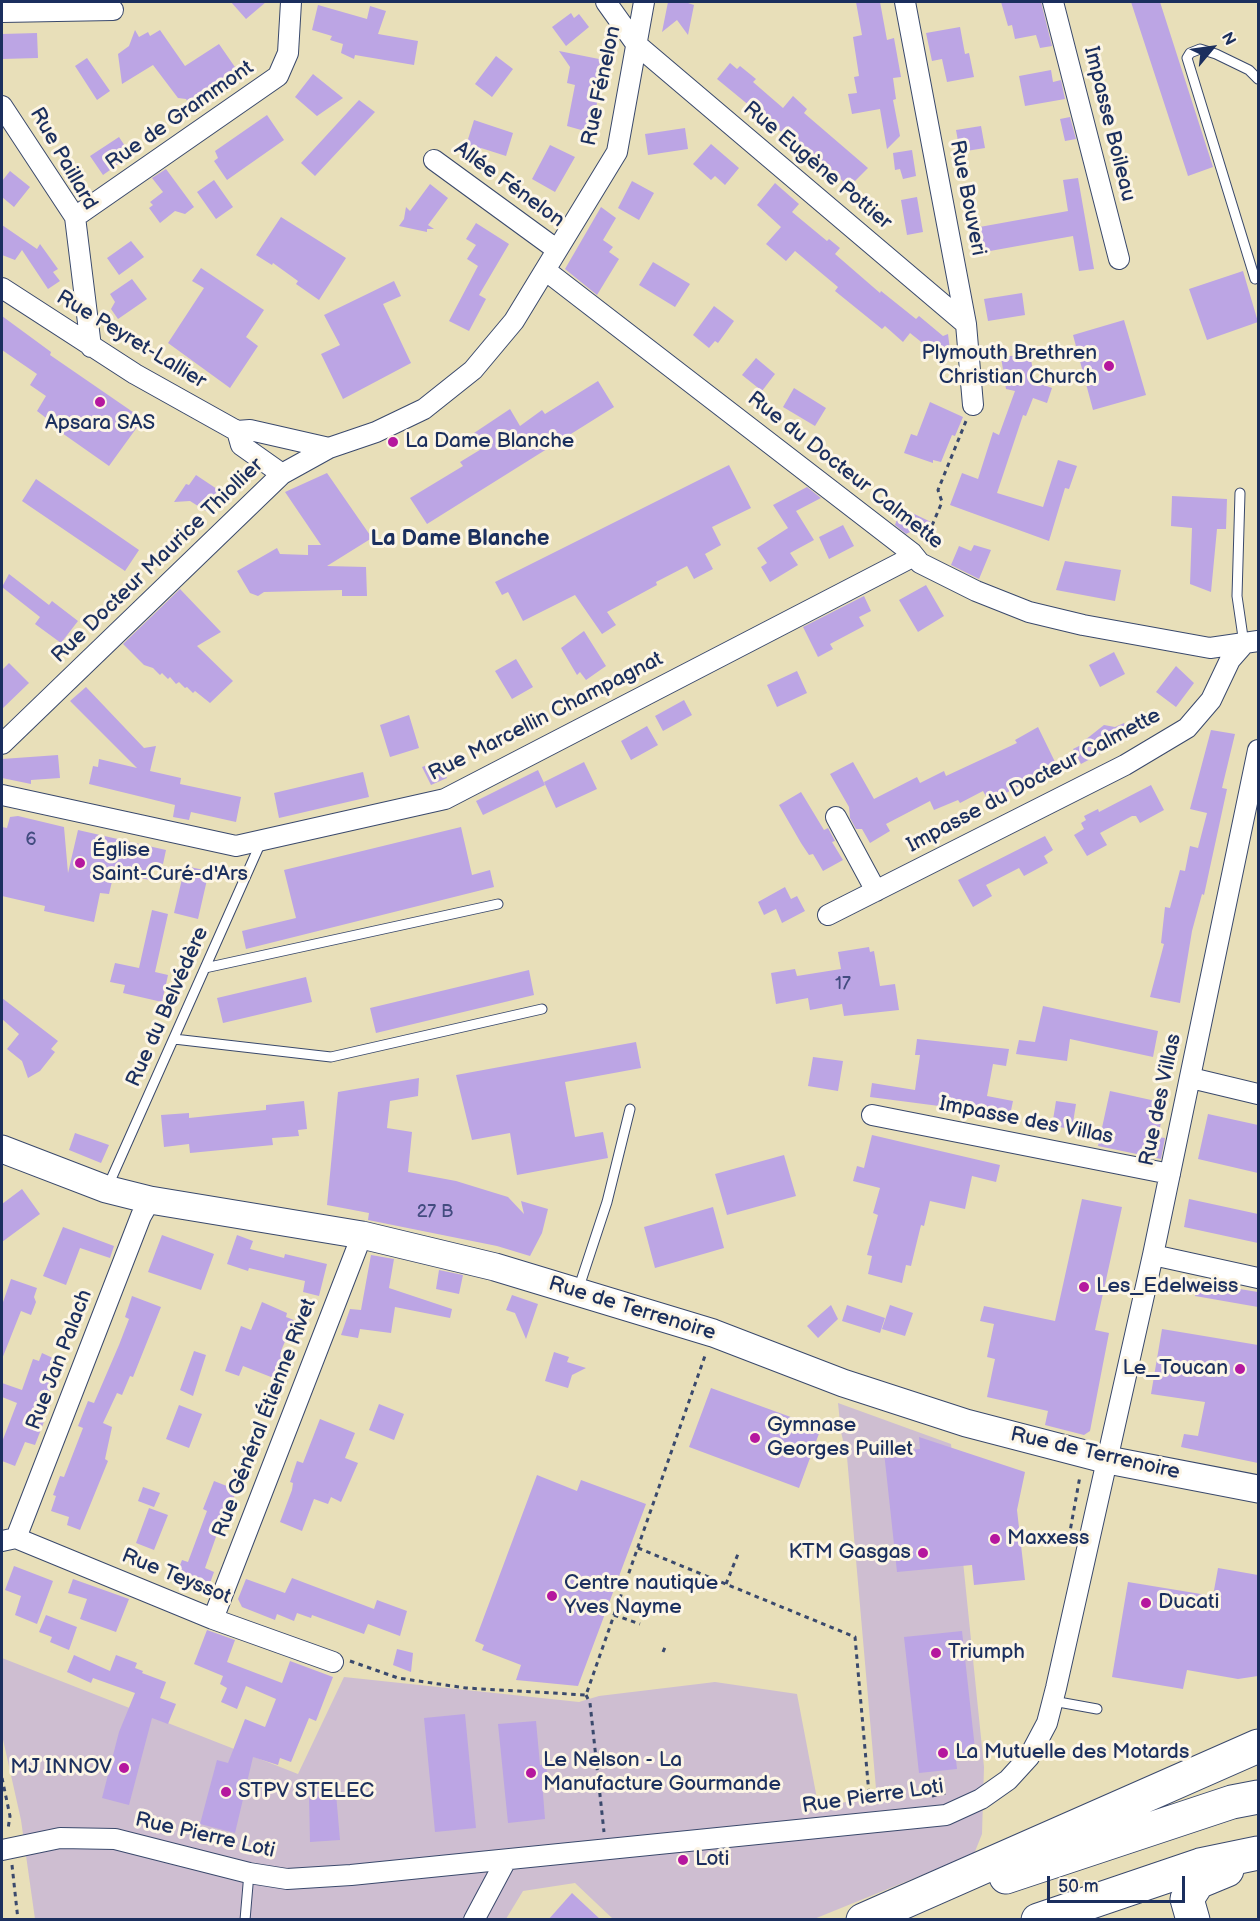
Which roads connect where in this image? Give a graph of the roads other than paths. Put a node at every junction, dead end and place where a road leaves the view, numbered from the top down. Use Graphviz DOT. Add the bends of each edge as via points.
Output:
graph roads {
  1 [pos="291,2"];
  2 [pos="606,2"];
  3 [pos="644,2"];
  4 [pos="905,2"];
  5 [pos="1053,2"];
  6 [pos="112,10"];
  7 [pos="2,12"];
  8 [pos="636,44"];
  9 [pos="1258,79"];
  10 [pos="2,106"];
  11 [pos="434,160"];
  12 [pos="75,218"];
  13 [pos="556,249"];
  14 [pos="1119,259"];
  15 [pos="545,270"];
  16 [pos="1255,279"];
  17 [pos="2,288"];
  18 [pos="966,324"];
  19 [pos="91,347"];
  20 [pos="974,405"];
  21 [pos="237,431"];
  22 [pos="329,448"];
  23 [pos="282,474"];
  24 [pos="1240,493"];
  25 [pos="913,554"];
  26 [pos="1251,643"];
  27 [pos="2,744"];
  28 [pos="1258,750"];
  29 [pos="2,795"];
  30 [pos="836,817"];
  31 [pos="262,840"];
  32 [pos="876,891"];
  33 [pos="498,904"];
  34 [pos="828,915"];
  35 [pos="205,968"];
  36 [pos="542,1009"];
  37 [pos="174,1039"];
  38 [pos="1191,1078"];
  39 [pos="1258,1094"];
  40 [pos="630,1109"];
  41 [pos="872,1115"];
  42 [pos="2,1149"];
  43 [pos="1170,1174"];
  44 [pos="106,1189"];
  45 [pos="150,1200"];
  46 [pos="362,1235"];
  47 [pos="1153,1255"];
  48 [pos="1258,1278"];
  49 [pos="577,1292"];
  50 [pos="1096,1456"];
  51 [pos="1258,1489"];
  52 [pos="9,1539"];
  53 [pos="213,1619"];
  54 [pos="333,1662"];
  55 [pos="1053,1701"];
  56 [pos="1097,1709"];
  57 [pos="1258,1746"];
  58 [pos="1258,1797"];
  59 [pos="2,1850"];
  60 [pos="1258,1853"];
  61 [pos="1258,1859"];
  62 [pos="506,1860"];
  63 [pos="249,1873"];
  64 [pos="245,1920"];
  65 [pos="474,1920"];
  66 [pos="863,1920"];
  67 [pos="888,1920"];
  68 [pos="1038,1920"];
  69 [pos="1193,1920"];
  1 -- 12 [label="street, Rue de Grammont" via="288,53 278,76"];
  2 -- 8 [label="street, Rue Eugène Pottier"];
  3 -- 8 [label="street, Rue Fénelon"];
  4 -- 18 [label="street, Rue Bouveri"];
  5 -- 14 [label="street, Impasse Boileau"];
  6 -- 7 [label="street"];
  8 -- 13 [label="street, Rue Fénelon" via="617,152"];
  8 -- 18 [label="street, Rue Eugène Pottier"];
  9 -- 16 [label="lane" via="1249,70 1200,49 1187,58"];
  10 -- 12 [label="street, Rue Paillard"];
  11 -- 13 [label="street, Allée Fénelon"];
  12 -- 19 [label="street, Rue Paillard"];
  13 -- 15 [label="street, Rue Fénelon"];
  15 -- 22 [label="street, Rue Docteur Maurice Thiollier" via="513,321 473,370 450,391 406,419"];
  15 -- 25 [label="street, Rue du Docteur Calmette"];
  17 -- 19 [label="street, Rue Peyret-Lallier"];
  18 -- 20 [label="street, Rue Bouveri"];
  19 -- 21 [label="street, Rue Peyret-Lallier"];
  21 -- 22 [label="street, Rue Peyret-Lallier" via="250,430"];
  21 -- 23 [label="street, Rue Peyret-Lallier" via="241,445"];
  22 -- 23 [label="street, Rue Docteur Maurice Thiollier"];
  23 -- 27 [label="street, Rue Docteur Maurice Thiollier"];
  24 -- 26 [label="lane" via="1237,596"];
  25 -- 26 [label="street, Rue du Docteur Calmette" via="920,563 1029,612 1210,648"];
  25 -- 31 [label="street, Rue Marcellin Champagnat" via="445,799"];
  26 -- 32 [label="street, Impasse du Docteur Calmette" via="1230,660 1210,700 1186,728 1125,765"];
  28 -- 38 [label="street, Rue des Villas"];
  29 -- 31 [label="street, Rue Marcellin Champagnat" via="236,846"];
  30 -- 32 [label="street"];
  31 -- 35 [label="lane, Rue du Belvédère"];
  32 -- 34 [label="street, Impasse du Docteur Calmette"];
  33 -- 35 [label="lane"];
  35 -- 37 [label="lane, Rue du Belvédère"];
  36 -- 37 [label="lane" via="331,1057"];
  37 -- 44 [label="lane, Rue du Belvédère"];
  38 -- 39 [label="street"];
  38 -- 43 [label="street, Rue des Villas"];
  40 -- 49 [label="lane" via="607,1202"];
  41 -- 43 [label="street, Impasse des Villas"];
  42 -- 44 [label="street, Rue de Terrenoire"];
  43 -- 47 [label="street, Rue des Villas"];
  44 -- 45 [label="street, Rue de Terrenoire"];
  45 -- 46 [label="street, Rue de Terrenoire"];
  45 -- 52 [label="street, Rue Jan Palach"];
  46 -- 49 [label="street, Rue de Terrenoire" via="495,1266"];
  46 -- 53 [label="street, Rue Général Étienne Rivet"];
  47 -- 48 [label="street"];
  47 -- 50 [label="street, Rue des Villas"];
  49 -- 50 [label="street, Rue de Terrenoire" via="712,1334 966,1423"];
  50 -- 51 [label="street, Rue de Terrenoire"];
  50 -- 55 [label="street, Rue Pierre Loti" via="1088,1536"];
  52 -- 53 [label="street, Rue Teyssot"];
  53 -- 54 [label="street, Rue Teyssot"];
  55 -- 56 [label="lane"];
  55 -- 62 [label="street, Rue Pierre Loti" via="1047,1723 1029,1757 1008,1780 981,1799 946,1815 605,1841"];
  57 -- 66 [label="highway"];
  58 -- 67 [label="highway" via="1056,1859"];
  59 -- 63 [label="street, Rue Pierre Loti" via="60,1838 115,1839"];
  60 -- 68 [label="highway" via="1200,1865"];
  61 -- 69 [label="highway" via="1198,1882 1186,1899"];
  62 -- 63 [label="street, Rue Pierre Loti" via="287,1879"];
  62 -- 65 [label="street"];
  63 -- 64 [label="lane"];
}
